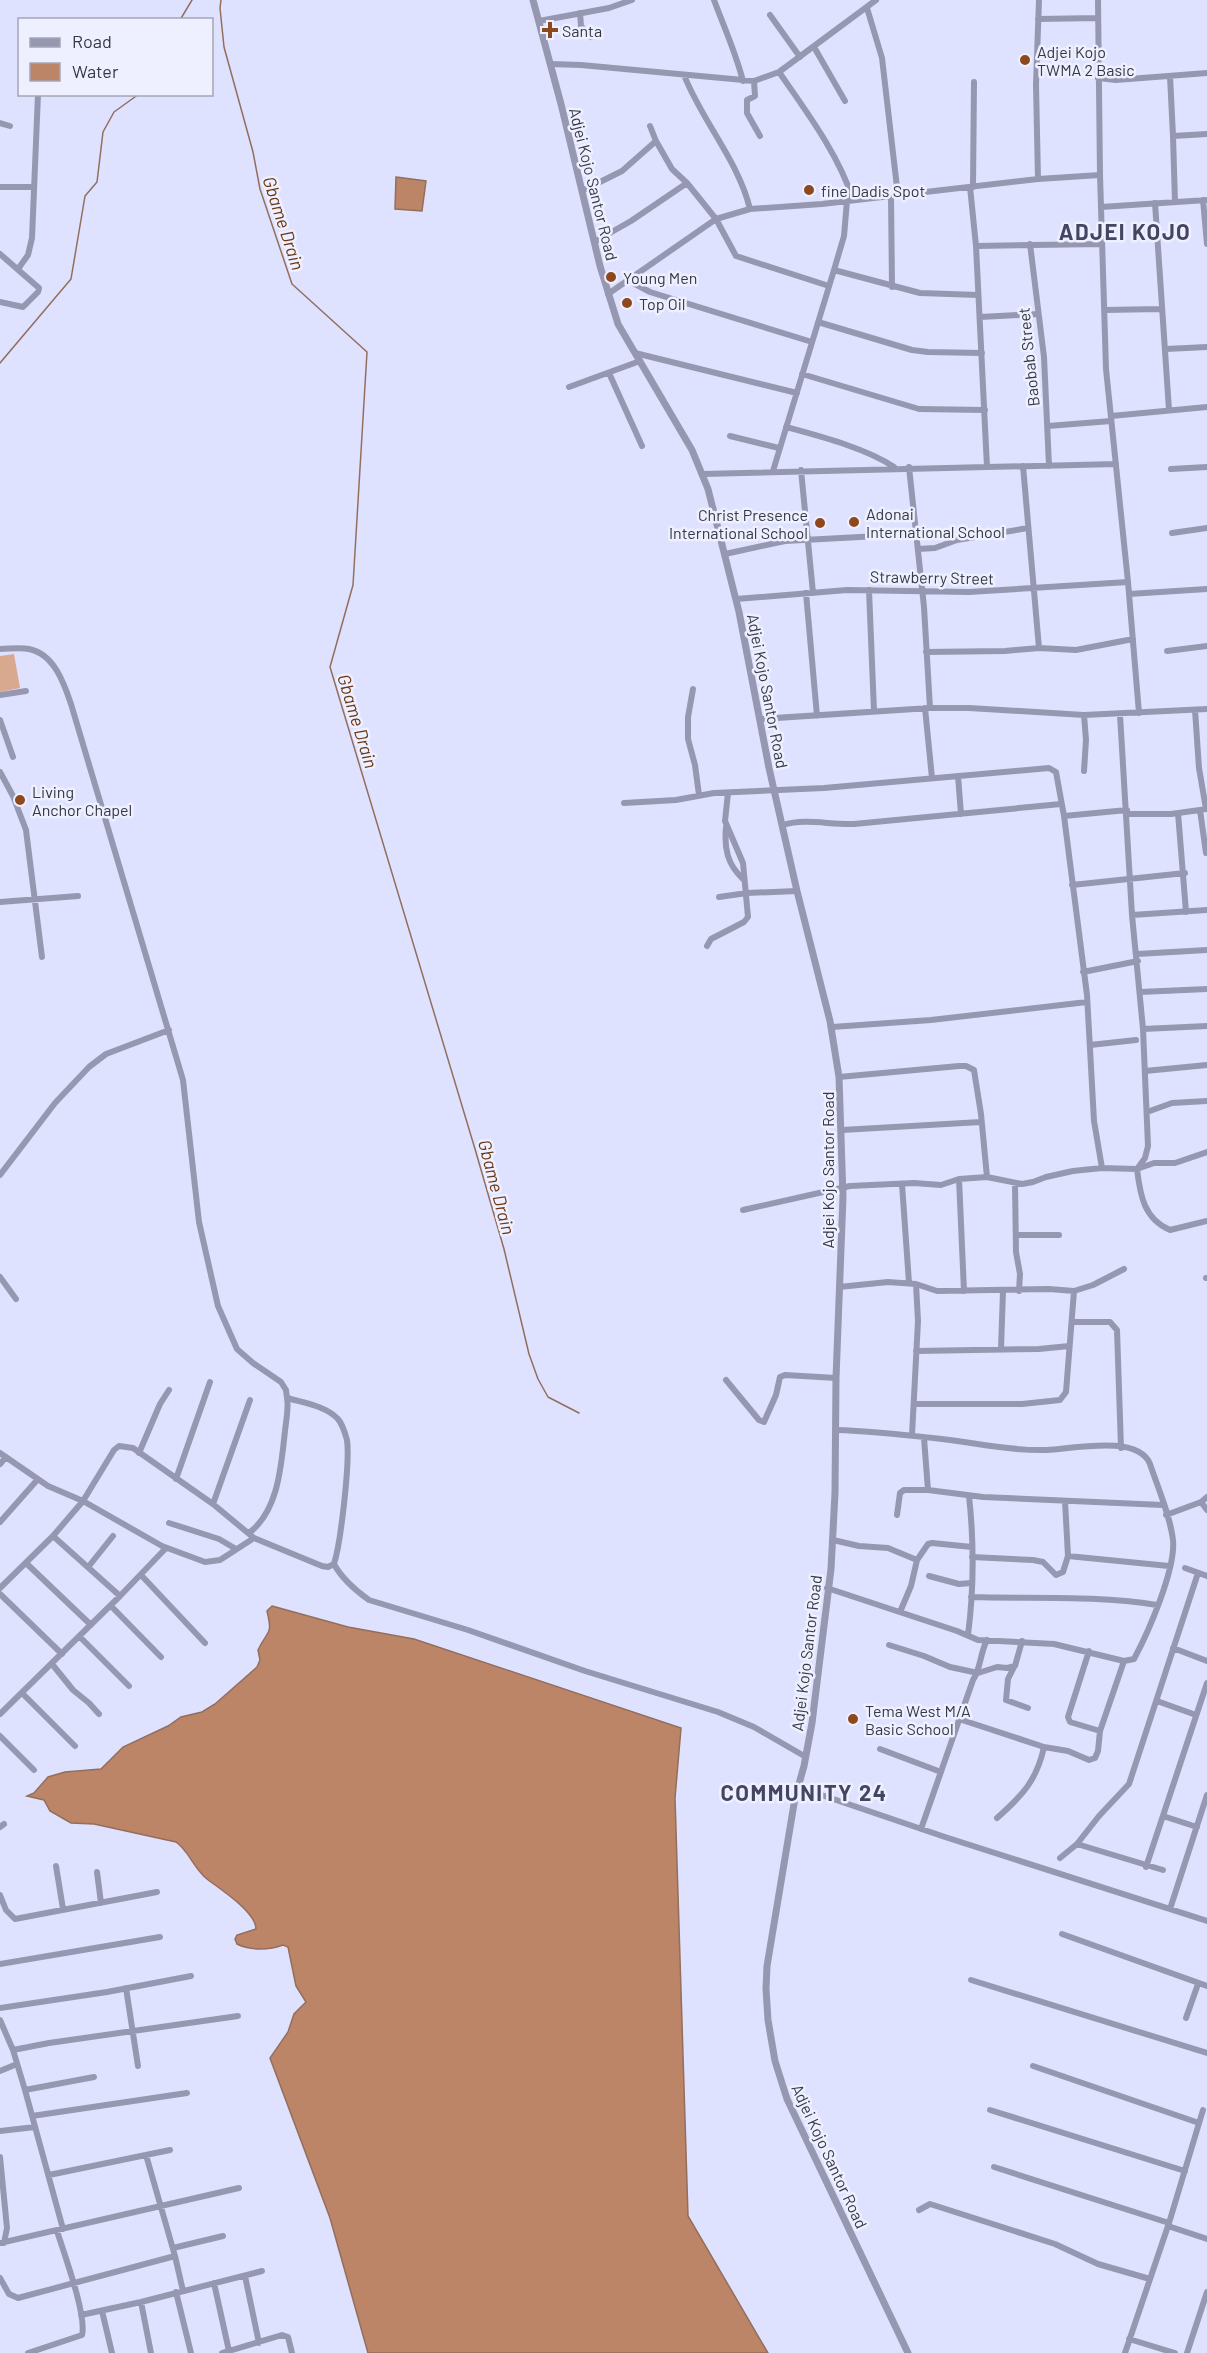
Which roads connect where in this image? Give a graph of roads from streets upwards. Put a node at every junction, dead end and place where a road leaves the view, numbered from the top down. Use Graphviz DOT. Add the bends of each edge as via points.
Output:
graph roads {
  1 [pos="532,0"];
  2 [pos="630,0"];
  3 [pos="714,0"];
  4 [pos="876,0"];
  5 [pos="1039,0"];
  6 [pos="1098,0"];
  7 [pos="867,8"];
  8 [pos="580,13"];
  9 [pos="770,15"];
  10 [pos="1098,18"];
  11 [pos="1038,19"];
  12 [pos="539,21"];
  13 [pos="591,38"];
  14 [pos="814,47"];
  15 [pos="800,57"];
  16 [pos="550,64"];
  17 [pos="779,72"];
  18 [pos="1207,74"];
  19 [pos="684,75"];
  20 [pos="1170,76"];
  21 [pos="1098,78"];
  22 [pos="743,81"];
  23 [pos="754,81"];
  24 [pos="974,82"];
  25 [pos="38,96"];
  26 [pos="845,101"];
  27 [pos="0,123"];
  28 [pos="10,126"];
  29 [pos="650,126"];
  30 [pos="1207,134"];
  31 [pos="760,136"];
  32 [pos="1173,136"];
  33 [pos="656,141"];
  34 [pos="1100,175"];
  35 [pos="1038,179"];
  36 [pos="687,183"];
  37 [pos="0,187"];
  38 [pos="34,187"];
  39 [pos="972,187"];
  40 [pos="582,191"];
  41 [pos="894,196"];
  42 [pos="1205,200"];
  43 [pos="850,201"];
  44 [pos="1175,202"];
  45 [pos="1155,203"];
  46 [pos="1101,207"];
  47 [pos="750,209"];
  48 [pos="716,219"];
  49 [pos="594,242"];
  50 [pos="1030,244"];
  51 [pos="1102,244"];
  52 [pos="1207,244"];
  53 [pos="976,246"];
  54 [pos="0,254"];
  55 [pos="18,269"];
  56 [pos="834,270"];
  57 [pos="630,279"];
  58 [pos="829,286"];
  59 [pos="892,287"];
  60 [pos="608,294"];
  61 [pos="978,296"];
  62 [pos="0,302"];
  63 [pos="1161,309"];
  64 [pos="1104,310"];
  65 [pos="1038,314"];
  66 [pos="980,317"];
  67 [pos="818,322"];
  68 [pos="812,342"];
  69 [pos="1207,347"];
  70 [pos="1166,349"];
  71 [pos="635,353"];
  72 [pos="982,353"];
  73 [pos="640,360"];
  74 [pos="609,373"];
  75 [pos="802,374"];
  76 [pos="569,387"];
  77 [pos="797,393"];
  78 [pos="1207,407"];
  79 [pos="985,410"];
  80 [pos="1169,410"];
  81 [pos="1111,419"];
  82 [pos="1048,426"];
  83 [pos="786,427"];
  84 [pos="730,436"];
  85 [pos="642,446"];
  86 [pos="780,448"];
  87 [pos="1116,464"];
  88 [pos="1023,466"];
  89 [pos="1049,466"];
  90 [pos="1207,466"];
  91 [pos="909,467"];
  92 [pos="987,467"];
  93 [pos="895,468"];
  94 [pos="1171,469"];
  95 [pos="801,470"];
  96 [pos="772,471"];
  97 [pos="703,474"];
  98 [pos="1028,528"];
  99 [pos="1207,528"];
  100 [pos="1172,533"];
  101 [pos="916,534"];
  102 [pos="809,540"];
  103 [pos="918,549"];
  104 [pos="724,554"];
  105 [pos="1128,582"];
  106 [pos="1207,589"];
  107 [pos="869,590"];
  108 [pos="1034,590"];
  109 [pos="922,591"];
  110 [pos="806,593"];
  111 [pos="813,593"];
  112 [pos="1129,594"];
  113 [pos="736,598"];
  114 [pos="1133,639"];
  115 [pos="1207,646"];
  116 [pos="1039,648"];
  117 [pos="0,649"];
  118 [pos="1167,651"];
  119 [pos="926,652"];
  120 [pos="693,689"];
  121 [pos="26,691"];
  122 [pos="0,695"];
  123 [pos="927,708"];
  124 [pos="1207,709"];
  125 [pos="1195,710"];
  126 [pos="874,711"];
  127 [pos="1139,713"];
  128 [pos="1084,715"];
  129 [pos="1120,715"];
  130 [pos="817,716"];
  131 [pos="760,718"];
  132 [pos="0,720"];
  133 [pos="13,757"];
  134 [pos="1084,771"];
  135 [pos="0,772"];
  136 [pos="958,776"];
  137 [pos="932,778"];
  138 [pos="774,790"];
  139 [pos="728,793"];
  140 [pos="699,795"];
  141 [pos="624,803"];
  142 [pos="1061,804"];
  143 [pos="1204,809"];
  144 [pos="1127,812"];
  145 [pos="1178,813"];
  146 [pos="961,814"];
  147 [pos="1064,816"];
  148 [pos="783,825"];
  149 [pos="726,826"];
  150 [pos="1206,853"];
  151 [pos="1185,873"];
  152 [pos="743,879"];
  153 [pos="1131,879"];
  154 [pos="1072,885"];
  155 [pos="797,891"];
  156 [pos="747,893"];
  157 [pos="78,896"];
  158 [pos="718,897"];
  159 [pos="36,899"];
  160 [pos="0,902"];
  161 [pos="1207,910"];
  162 [pos="1186,912"];
  163 [pos="1132,915"];
  164 [pos="707,946"];
  165 [pos="1207,950"];
  166 [pos="42,957"];
  167 [pos="1138,958"];
  168 [pos="1083,972"];
  169 [pos="1207,989"];
  170 [pos="1140,992"];
  171 [pos="1087,1002"];
  172 [pos="1207,1026"];
  173 [pos="832,1027"];
  174 [pos="1143,1029"];
  175 [pos="169,1030"];
  176 [pos="1136,1040"];
  177 [pos="1090,1045"];
  178 [pos="1207,1065"];
  179 [pos="1144,1071"];
  180 [pos="839,1077"];
  181 [pos="1207,1101"];
  182 [pos="1147,1112"];
  183 [pos="981,1122"];
  184 [pos="842,1130"];
  185 [pos="1207,1152"];
  186 [pos="1102,1168"];
  187 [pos="1137,1169"];
  188 [pos="0,1175"];
  189 [pos="987,1177"];
  190 [pos="958,1179"];
  191 [pos="902,1184"];
  192 [pos="1015,1184"];
  193 [pos="843,1187"];
  194 [pos="743,1210"];
  195 [pos="1207,1221"];
  196 [pos="1016,1235"];
  197 [pos="1059,1235"];
  198 [pos="1124,1269"];
  199 [pos="0,1277"];
  200 [pos="913,1284"];
  201 [pos="839,1287"];
  202 [pos="964,1291"];
  203 [pos="1003,1291"];
  204 [pos="1018,1291"];
  205 [pos="1074,1291"];
  206 [pos="16,1299"];
  207 [pos="1072,1322"];
  208 [pos="1069,1346"];
  209 [pos="1001,1349"];
  210 [pos="916,1351"];
  211 [pos="836,1378"];
  212 [pos="726,1380"];
  213 [pos="210,1382"];
  214 [pos="169,1390"];
  215 [pos="287,1398"];
  216 [pos="250,1400"];
  217 [pos="914,1404"];
  218 [pos="836,1430"];
  219 [pos="912,1435"];
  220 [pos="924,1438"];
  221 [pos="1121,1448"];
  222 [pos="139,1453"];
  223 [pos="3,1455"];
  224 [pos="0,1464"];
  225 [pos="38,1479"];
  226 [pos="176,1479"];
  227 [pos="928,1490"];
  228 [pos="969,1496"];
  229 [pos="1207,1497"];
  230 [pos="83,1501"];
  231 [pos="1065,1501"];
  232 [pos="1200,1502"];
  233 [pos="213,1504"];
  234 [pos="1163,1505"];
  235 [pos="1207,1510"];
  236 [pos="897,1515"];
  237 [pos="1166,1515"];
  238 [pos="0,1522"];
  239 [pos="169,1523"];
  240 [pos="252,1535"];
  241 [pos="53,1536"];
  242 [pos="113,1536"];
  243 [pos="832,1540"];
  244 [pos="972,1547"];
  245 [pos="166,1548"];
  246 [pos="236,1549"];
  247 [pos="1068,1556"];
  248 [pos="972,1557"];
  249 [pos="917,1560"];
  250 [pos="26,1563"];
  251 [pos="334,1564"];
  252 [pos="89,1566"];
  253 [pos="1169,1566"];
  254 [pos="1185,1568"];
  255 [pos="1198,1573"];
  256 [pos="141,1575"];
  257 [pos="929,1575"];
  258 [pos="1207,1576"];
  259 [pos="972,1583"];
  260 [pos="0,1588"];
  261 [pos="827,1588"];
  262 [pos="0,1594"];
  263 [pos="120,1596"];
  264 [pos="971,1597"];
  265 [pos="1157,1605"];
  266 [pos="111,1606"];
  267 [pos="900,1612"];
  268 [pos="91,1625"];
  269 [pos="968,1635"];
  270 [pos="80,1637"];
  271 [pos="987,1640"];
  272 [pos="1022,1641"];
  273 [pos="205,1643"];
  274 [pos="889,1645"];
  275 [pos="1173,1648"];
  276 [pos="1089,1651"];
  277 [pos="62,1654"];
  278 [pos="161,1657"];
  279 [pos="1124,1661"];
  280 [pos="1207,1661"];
  281 [pos="52,1664"];
  282 [pos="1015,1666"];
  283 [pos="978,1673"];
  284 [pos="129,1686"];
  285 [pos="1207,1686"];
  286 [pos="22,1693"];
  287 [pos="1157,1701"];
  288 [pos="1028,1708"];
  289 [pos="0,1714"];
  290 [pos="99,1714"];
  291 [pos="1196,1715"];
  292 [pos="960,1719"];
  293 [pos="1100,1731"];
  294 [pos="0,1736"];
  295 [pos="75,1746"];
  296 [pos="1044,1747"];
  297 [pos="880,1749"];
  298 [pos="806,1757"];
  299 [pos="34,1770"];
  300 [pos="941,1772"];
  301 [pos="798,1787"];
  302 [pos="1207,1796"];
  303 [pos="1163,1816"];
  304 [pos="997,1818"];
  305 [pos="1197,1827"];
  306 [pos="921,1829"];
  307 [pos="1077,1844"];
  308 [pos="1060,1858"];
  309 [pos="56,1866"];
  310 [pos="1146,1867"];
  311 [pos="1163,1870"];
  312 [pos="97,1872"];
  313 [pos="157,1892"];
  314 [pos="0,1895"];
  315 [pos="101,1903"];
  316 [pos="63,1909"];
  317 [pos="1170,1909"];
  318 [pos="1207,1920"];
  319 [pos="1062,1934"];
  320 [pos="160,1937"];
  321 [pos="0,1964"];
  322 [pos="191,1976"];
  323 [pos="971,1980"];
  324 [pos="1198,1984"];
  325 [pos="1207,1986"];
  326 [pos="126,1988"];
  327 [pos="0,2008"];
  328 [pos="238,2016"];
  329 [pos="1186,2018"];
  330 [pos="1,2024"];
  331 [pos="132,2031"];
  332 [pos="13,2050"];
  333 [pos="1207,2054"];
  334 [pos="17,2064"];
  335 [pos="138,2066"];
  336 [pos="1033,2066"];
  337 [pos="0,2070"];
  338 [pos="94,2077"];
  339 [pos="25,2090"];
  340 [pos="187,2093"];
  341 [pos="990,2110"];
  342 [pos="1203,2110"];
  343 [pos="32,2116"];
  344 [pos="1199,2123"];
  345 [pos="35,2127"];
  346 [pos="0,2131"];
  347 [pos="170,2150"];
  348 [pos="146,2155"];
  349 [pos="0,2157"];
  350 [pos="994,2167"];
  351 [pos="1185,2171"];
  352 [pos="49,2175"];
  353 [pos="239,2188"];
  354 [pos="160,2206"];
  355 [pos="919,2210"];
  356 [pos="1168,2224"];
  357 [pos="60,2230"];
  358 [pos="223,2236"];
  359 [pos="1207,2239"];
  360 [pos="2,2243"];
  361 [pos="173,2248"];
  362 [pos="175,2256"];
  363 [pos="262,2271"];
  364 [pos="245,2276"];
  365 [pos="0,2278"];
  366 [pos="1150,2279"];
  367 [pos="214,2283"];
  368 [pos="73,2285"];
  369 [pos="179,2291"];
  370 [pos="1207,2292"];
  371 [pos="141,2302"];
  372 [pos="1205,2303"];
  373 [pos="102,2311"];
  374 [pos="81,2315"];
  375 [pos="1130,2339"];
  376 [pos="260,2343"];
  377 [pos="246,2350"];
  378 [pos="225,2352"];
  379 [pos="28,2353"];
  380 [pos="112,2353"];
  381 [pos="151,2353"];
  382 [pos="191,2353"];
  383 [pos="292,2353"];
  384 [pos="908,2353"];
  385 [pos="1125,2353"];
  386 [pos="1175,2353"];
  387 [pos="1187,2353"];
  1 -- 12 [label="street, Adjei Kojo Santor Road"];
  2 -- 8 [label="street"];
  3 -- 22 [label="street"];
  4 -- 7 [label="street"];
  5 -- 11 [label="street"];
  6 -- 10 [label="street"];
  7 -- 14 [label="street"];
  7 -- 41 [label="street" via="882,58"];
  8 -- 12 [label="street"];
  8 -- 13 [label="street" via="581,26"];
  9 -- 15 [label="street"];
  10 -- 11 [label="street"];
  10 -- 21 [label="street"];
  11 -- 35 [label="street"];
  12 -- 16 [label="street, Adjei Kojo Santor Road"];
  14 -- 15 [label="street"];
  14 -- 26 [label="street"];
  15 -- 17 [label="street"];
  16 -- 19 [label="street"];
  16 -- 40 [label="street, Adjei Kojo Santor Road"];
  17 -- 23 [label="street"];
  17 -- 43 [label="street" via="848,183"];
  18 -- 20 [label="street"];
  19 -- 22 [label="street"];
  19 -- 47 [label="street" via="739,178"];
  20 -- 21 [label="street"];
  20 -- 32 [label="street"];
  21 -- 34 [label="street"];
  22 -- 23 [label="street"];
  23 -- 31 [label="street" via="755,96 747,100 747,113"];
  24 -- 39 [label="street"];
  25 -- 38 [label="street"];
  27 -- 28 [label="street"];
  29 -- 33 [label="street"];
  30 -- 32 [label="street"];
  32 -- 44 [label="street"];
  33 -- 36 [label="street" via="672,169"];
  33 -- 40 [label="street" via="622,171"];
  34 -- 35 [label="street"];
  34 -- 46 [label="street"];
  35 -- 39 [label="street"];
  36 -- 48 [label="street"];
  36 -- 49 [label="street"];
  37 -- 38 [label="street"];
  38 -- 55 [label="street" via="31,247"];
  39 -- 41 [label="street"];
  39 -- 53 [label="street"];
  40 -- 49 [label="street, Adjei Kojo Santor Road"];
  41 -- 43 [label="street"];
  41 -- 59 [label="street"];
  42 -- 44 [label="street"];
  42 -- 52 [label="street"];
  43 -- 47 [label="street"];
  43 -- 56 [label="street"];
  44 -- 45 [label="street"];
  45 -- 46 [label="street"];
  45 -- 63 [label="street"];
  46 -- 51 [label="street"];
  47 -- 48 [label="street"];
  48 -- 57 [label="street"];
  48 -- 58 [label="street" via="732,252 740,259"];
  49 -- 60 [label="street, Adjei Kojo Santor Road"];
  50 -- 51 [label="street"];
  50 -- 53 [label="street"];
  50 -- 65 [label="street, Baobab Street"];
  51 -- 64 [label="street"];
  53 -- 61 [label="street"];
  54 -- 55 [label="street"];
  55 -- 62 [label="street" via="39,288 38,292 22,307"];
  56 -- 58 [label="street"];
  56 -- 59 [label="street"];
  57 -- 60 [label="street"];
  57 -- 68 [label="street" via="650,292"];
  58 -- 67 [label="street"];
  59 -- 61 [label="street" via="920,293"];
  60 -- 71 [label="street, Adjei Kojo Santor Road" via="618,324"];
  61 -- 66 [label="street"];
  63 -- 64 [label="street"];
  63 -- 70 [label="street"];
  64 -- 81 [label="street"];
  65 -- 66 [label="street"];
  65 -- 82 [label="street, Baobab Street"];
  66 -- 72 [label="street"];
  67 -- 68 [label="street"];
  67 -- 72 [label="street" via="912,350"];
  68 -- 75 [label="street"];
  69 -- 70 [label="street"];
  70 -- 80 [label="street"];
  71 -- 73 [label="street, Adjei Kojo Santor Road"];
  71 -- 77 [label="street"];
  72 -- 79 [label="street"];
  73 -- 74 [label="street"];
  73 -- 97 [label="street, Adjei Kojo Santor Road"];
  74 -- 76 [label="street"];
  74 -- 85 [label="street"];
  75 -- 77 [label="street"];
  75 -- 79 [label="street" via="919,409"];
  77 -- 83 [label="street"];
  78 -- 80 [label="street"];
  79 -- 92 [label="street"];
  80 -- 81 [label="street"];
  81 -- 82 [label="street"];
  81 -- 87 [label="street"];
  82 -- 89 [label="street, Baobab Street"];
  83 -- 86 [label="street"];
  83 -- 93 [label="street" via="832,440"];
  84 -- 86 [label="street"];
  86 -- 96 [label="street"];
  87 -- 89 [label="street"];
  87 -- 105 [label="street"];
  88 -- 89 [label="street"];
  88 -- 92 [label="street"];
  88 -- 98 [label="street"];
  90 -- 94 [label="street"];
  91 -- 92 [label="street"];
  91 -- 93 [label="street"];
  91 -- 101 [label="street"];
  93 -- 95 [label="street"];
  95 -- 96 [label="street"];
  95 -- 102 [label="street"];
  96 -- 97 [label="street"];
  97 -- 104 [label="street, Adjei Kojo Santor Road"];
  98 -- 103 [label="street"];
  98 -- 108 [label="street"];
  99 -- 100 [label="street"];
  101 -- 102 [label="street"];
  101 -- 103 [label="street"];
  102 -- 104 [label="street" via="784,541"];
  102 -- 111 [label="street"];
  103 -- 109 [label="street"];
  104 -- 113 [label="street, Adjei Kojo Santor Road"];
  105 -- 108 [label="street, Strawberry Street"];
  105 -- 112 [label="street"];
  106 -- 112 [label="street"];
  107 -- 109 [label="street, Strawberry Street"];
  107 -- 111 [label="street, Strawberry Street"];
  107 -- 126 [label="street"];
  108 -- 109 [label="street, Strawberry Street"];
  108 -- 116 [label="street"];
  109 -- 119 [label="street"];
  110 -- 111 [label="street, Strawberry Street"];
  110 -- 113 [label="street, Strawberry Street"];
  110 -- 130 [label="street"];
  112 -- 114 [label="street"];
  113 -- 131 [label="street, Adjei Kojo Santor Road"];
  114 -- 116 [label="street" via="1090,649"];
  114 -- 127 [label="street"];
  115 -- 118 [label="street"];
  116 -- 119 [label="street"];
  117 -- 175 [label="street" via="36,651 54,667 66,688"];
  119 -- 123 [label="street"];
  120 -- 140 [label="street" via="688,746"];
  121 -- 122 [label="street"];
  123 -- 126 [label="street"];
  123 -- 128 [label="street"];
  123 -- 137 [label="street"];
  124 -- 125 [label="street"];
  125 -- 127 [label="street"];
  125 -- 143 [label="street"];
  126 -- 130 [label="street"];
  127 -- 129 [label="street"];
  128 -- 129 [label="street"];
  128 -- 134 [label="street"];
  129 -- 144 [label="street"];
  130 -- 131 [label="street"];
  131 -- 138 [label="street, Adjei Kojo Santor Road"];
  132 -- 133 [label="street"];
  135 -- 159 [label="street" via="26,830"];
  136 -- 137 [label="street"];
  136 -- 142 [label="street" via="1049,768 1059,776"];
  136 -- 146 [label="street"];
  137 -- 138 [label="street"];
  138 -- 139 [label="street"];
  138 -- 148 [label="street, Adjei Kojo Santor Road"];
  139 -- 140 [label="street"];
  139 -- 149 [label="street"];
  140 -- 141 [label="street"];
  142 -- 146 [label="street"];
  142 -- 147 [label="street"];
  143 -- 145 [label="street"];
  143 -- 150 [label="street"];
  144 -- 145 [label="street"];
  144 -- 147 [label="street"];
  144 -- 153 [label="street"];
  145 -- 151 [label="street"];
  146 -- 148 [label="street" via="854,824 796,821"];
  147 -- 154 [label="street"];
  148 -- 155 [label="street, Adjei Kojo Santor Road"];
  149 -- 152 [label="street" via="743,863"];
  149 -- 152 [label="street" via="730,864"];
  151 -- 153 [label="street"];
  151 -- 162 [label="street"];
  152 -- 156 [label="street"];
  153 -- 154 [label="street"];
  153 -- 163 [label="street"];
  154 -- 168 [label="street"];
  155 -- 156 [label="street"];
  155 -- 173 [label="street, Adjei Kojo Santor Road"];
  156 -- 158 [label="street"];
  156 -- 164 [label="street" via="746,920 711,939"];
  157 -- 159 [label="street"];
  159 -- 160 [label="street"];
  159 -- 166 [label="street"];
  161 -- 162 [label="street"];
  162 -- 163 [label="street"];
  163 -- 167 [label="street"];
  165 -- 167 [label="street"];
  167 -- 168 [label="street"];
  167 -- 170 [label="street"];
  168 -- 171 [label="street"];
  169 -- 170 [label="street"];
  170 -- 174 [label="street"];
  171 -- 173 [label="street"];
  171 -- 177 [label="street"];
  172 -- 174 [label="street"];
  173 -- 180 [label="street, Adjei Kojo Santor Road"];
  174 -- 179 [label="street"];
  175 -- 188 [label="street" via="106,1054 89,1066"];
  175 -- 215 [label="street" via="186,1094 199,1222 218,1306 237,1349 281,1382"];
  176 -- 177 [label="street"];
  177 -- 186 [label="street" via="1094,1120"];
  178 -- 179 [label="street"];
  179 -- 182 [label="street"];
  180 -- 183 [label="street" via="966,1066 974,1070"];
  180 -- 184 [label="street, Adjei Kojo Santor Road"];
  181 -- 182 [label="street" via="1172,1103"];
  182 -- 187 [label="street" via="1148,1146"];
  183 -- 184 [label="street"];
  183 -- 189 [label="street"];
  184 -- 193 [label="street, Adjei Kojo Santor Road"];
  185 -- 187 [label="street" via="1175,1163 1154,1163"];
  186 -- 187 [label="street"];
  186 -- 192 [label="street"];
  187 -- 195 [label="street" via="1140,1194 1151,1218 1170,1230"];
  189 -- 190 [label="street"];
  189 -- 192 [label="street"];
  190 -- 191 [label="street" via="941,1185"];
  190 -- 202 [label="street"];
  191 -- 193 [label="street"];
  191 -- 200 [label="street"];
  192 -- 196 [label="street"];
  193 -- 194 [label="street"];
  193 -- 201 [label="street, Adjei Kojo Santor Road"];
  196 -- 197 [label="street"];
  196 -- 204 [label="street"];
  198 -- 205 [label="street" via="1093,1286"];
  199 -- 206 [label="street"];
  200 -- 201 [label="street" via="888,1282"];
  200 -- 202 [label="street" via="937,1291"];
  200 -- 210 [label="street" via="918,1307"];
  201 -- 211 [label="street, Adjei Kojo Santor Road"];
  202 -- 203 [label="street"];
  203 -- 204 [label="street"];
  203 -- 209 [label="street"];
  204 -- 205 [label="street"];
  205 -- 207 [label="street"];
  207 -- 208 [label="street"];
  207 -- 221 [label="street" via="1110,1322 1117,1330"];
  208 -- 209 [label="street"];
  208 -- 217 [label="street" via="1066,1392 1060,1400"];
  209 -- 210 [label="street"];
  210 -- 217 [label="street"];
  211 -- 212 [label="street" via="780,1377 764,1422"];
  211 -- 218 [label="street, Adjei Kojo Santor Road"];
  213 -- 226 [label="street"];
  214 -- 222 [label="street"];
  215 -- 240 [label="street" via="279,1478 267,1511"];
  215 -- 251 [label="street" via="334,1415 344,1431 347,1450"];
  216 -- 233 [label="street"];
  217 -- 219 [label="street"];
  218 -- 219 [label="street"];
  218 -- 243 [label="street, Adjei Kojo Santor Road"];
  219 -- 220 [label="street"];
  220 -- 221 [label="street" via="1026,1450 1102,1445"];
  220 -- 227 [label="street"];
  221 -- 234 [label="street" via="1134,1449 1148,1459"];
  222 -- 226 [label="street"];
  222 -- 230 [label="street" via="118,1446"];
  223 -- 224 [label="street"];
  223 -- 225 [label="street"];
  225 -- 230 [label="street"];
  225 -- 238 [label="street"];
  226 -- 233 [label="street"];
  227 -- 228 [label="street"];
  227 -- 236 [label="street" via="900,1493"];
  228 -- 231 [label="street"];
  228 -- 244 [label="street"];
  229 -- 232 [label="street"];
  230 -- 241 [label="street"];
  230 -- 245 [label="street"];
  231 -- 234 [label="street"];
  231 -- 247 [label="street"];
  232 -- 235 [label="street"];
  232 -- 237 [label="street"];
  233 -- 240 [label="street"];
  234 -- 237 [label="street"];
  237 -- 253 [label="street" via="1173,1539"];
  239 -- 246 [label="street" via="219,1539"];
  240 -- 246 [label="street"];
  240 -- 251 [label="street" via="322,1566"];
  241 -- 250 [label="street"];
  241 -- 252 [label="street"];
  242 -- 252 [label="street"];
  243 -- 249 [label="street" via="888,1548"];
  243 -- 261 [label="street, Adjei Kojo Santor Road"];
  244 -- 248 [label="street"];
  244 -- 249 [label="street" via="932,1543"];
  245 -- 246 [label="street" via="205,1562 220,1560"];
  245 -- 256 [label="street"];
  247 -- 248 [label="street" via="1063,1572 1056,1575 1043,1562"];
  247 -- 253 [label="street"];
  248 -- 259 [label="street"];
  249 -- 267 [label="street"];
  250 -- 260 [label="street"];
  250 -- 268 [label="street"];
  251 -- 298 [label="street" via="356,1592 369,1600 718,1712 763,1731"];
  252 -- 263 [label="street"];
  253 -- 265 [label="street"];
  254 -- 255 [label="street"];
  255 -- 258 [label="street"];
  255 -- 275 [label="street"];
  256 -- 263 [label="street"];
  256 -- 273 [label="street"];
  257 -- 259 [label="street" via="959,1584"];
  259 -- 264 [label="street"];
  261 -- 267 [label="street"];
  261 -- 298 [label="street, Adjei Kojo Santor Road"];
  262 -- 277 [label="street"];
  263 -- 266 [label="street"];
  264 -- 265 [label="street" via="1115,1599"];
  264 -- 269 [label="street"];
  265 -- 279 [label="street" via="1134,1659"];
  266 -- 268 [label="street"];
  266 -- 278 [label="street"];
  267 -- 269 [label="street"];
  268 -- 270 [label="street"];
  269 -- 271 [label="street"];
  270 -- 277 [label="street"];
  270 -- 284 [label="street"];
  271 -- 272 [label="street"];
  271 -- 283 [label="street"];
  272 -- 276 [label="street"];
  272 -- 282 [label="street"];
  274 -- 283 [label="street"];
  275 -- 280 [label="street"];
  275 -- 287 [label="street"];
  276 -- 279 [label="street"];
  276 -- 293 [label="street" via="1068,1717 1070,1722"];
  277 -- 281 [label="street"];
  279 -- 293 [label="street"];
  281 -- 286 [label="street"];
  281 -- 290 [label="street"];
  282 -- 283 [label="street"];
  282 -- 288 [label="street" via="1010,1671 1006,1700"];
  283 -- 292 [label="street"];
  285 -- 291 [label="street"];
  286 -- 289 [label="street"];
  286 -- 295 [label="street"];
  287 -- 291 [label="street"];
  287 -- 307 [label="street" via="1129,1784"];
  291 -- 303 [label="street"];
  292 -- 296 [label="street"];
  292 -- 300 [label="street"];
  293 -- 296 [label="street" via="1098,1751 1089,1760"];
  294 -- 299 [label="street"];
  296 -- 304 [label="street" via="1041,1762 1021,1798"];
  297 -- 300 [label="street"];
  298 -- 301 [label="street, Adjei Kojo Santor Road"];
  300 -- 306 [label="street"];
  301 -- 306 [label="street"];
  301 -- 384 [label="street, Adjei Kojo Santor Road" via="768,1954 766,1989 775,2061 787,2099"];
  302 -- 305 [label="street"];
  303 -- 305 [label="street"];
  303 -- 310 [label="street"];
  305 -- 317 [label="street"];
  306 -- 317 [label="street"];
  307 -- 308 [label="street"];
  307 -- 310 [label="street"];
  309 -- 316 [label="street"];
  310 -- 311 [label="street"];
  312 -- 315 [label="street"];
  313 -- 315 [label="street"];
  314 -- 316 [label="street" via="15,1919"];
  315 -- 316 [label="street"];
  317 -- 318 [label="street"];
  319 -- 324 [label="street"];
  320 -- 321 [label="street"];
  322 -- 326 [label="street"];
  323 -- 333 [label="street"];
  324 -- 325 [label="street"];
  324 -- 329 [label="street"];
  326 -- 327 [label="street"];
  326 -- 331 [label="street"];
  328 -- 331 [label="street"];
  330 -- 332 [label="street"];
  331 -- 332 [label="street"];
  331 -- 335 [label="street"];
  332 -- 334 [label="street"];
  334 -- 337 [label="street"];
  334 -- 339 [label="street"];
  336 -- 344 [label="street"];
  338 -- 339 [label="street"];
  339 -- 343 [label="street"];
  340 -- 343 [label="street"];
  341 -- 351 [label="street"];
  342 -- 344 [label="street"];
  343 -- 345 [label="street"];
  344 -- 351 [label="street"];
  345 -- 346 [label="street"];
  345 -- 352 [label="street"];
  347 -- 348 [label="street"];
  348 -- 352 [label="street"];
  348 -- 354 [label="street"];
  349 -- 360 [label="street" via="7,2228"];
  350 -- 356 [label="street"];
  351 -- 356 [label="street"];
  352 -- 357 [label="street"];
  353 -- 354 [label="street"];
  354 -- 357 [label="street"];
  354 -- 361 [label="street"];
  355 -- 366 [label="street" via="930,2204"];
  356 -- 359 [label="street"];
  356 -- 366 [label="street"];
  357 -- 360 [label="street"];
  357 -- 368 [label="street"];
  358 -- 361 [label="street"];
  361 -- 362 [label="street"];
  362 -- 368 [label="street"];
  362 -- 369 [label="street"];
  363 -- 364 [label="street"];
  364 -- 367 [label="street"];
  364 -- 376 [label="street"];
  365 -- 368 [label="street" via="9,2294 18,2298"];
  366 -- 375 [label="street"];
  367 -- 369 [label="street"];
  367 -- 378 [label="street"];
  368 -- 374 [label="street"];
  369 -- 371 [label="street"];
  369 -- 382 [label="street"];
  370 -- 372 [label="street"];
  371 -- 373 [label="street"];
  371 -- 381 [label="street"];
  372 -- 387 [label="street"];
  373 -- 374 [label="street"];
  373 -- 380 [label="street"];
  374 -- 379 [label="street" via="82,2335"];
  375 -- 385 [label="street"];
  375 -- 386 [label="street"];
  376 -- 377 [label="street"];
  376 -- 383 [label="street" via="287,2336"];
  377 -- 378 [label="street"];
}
